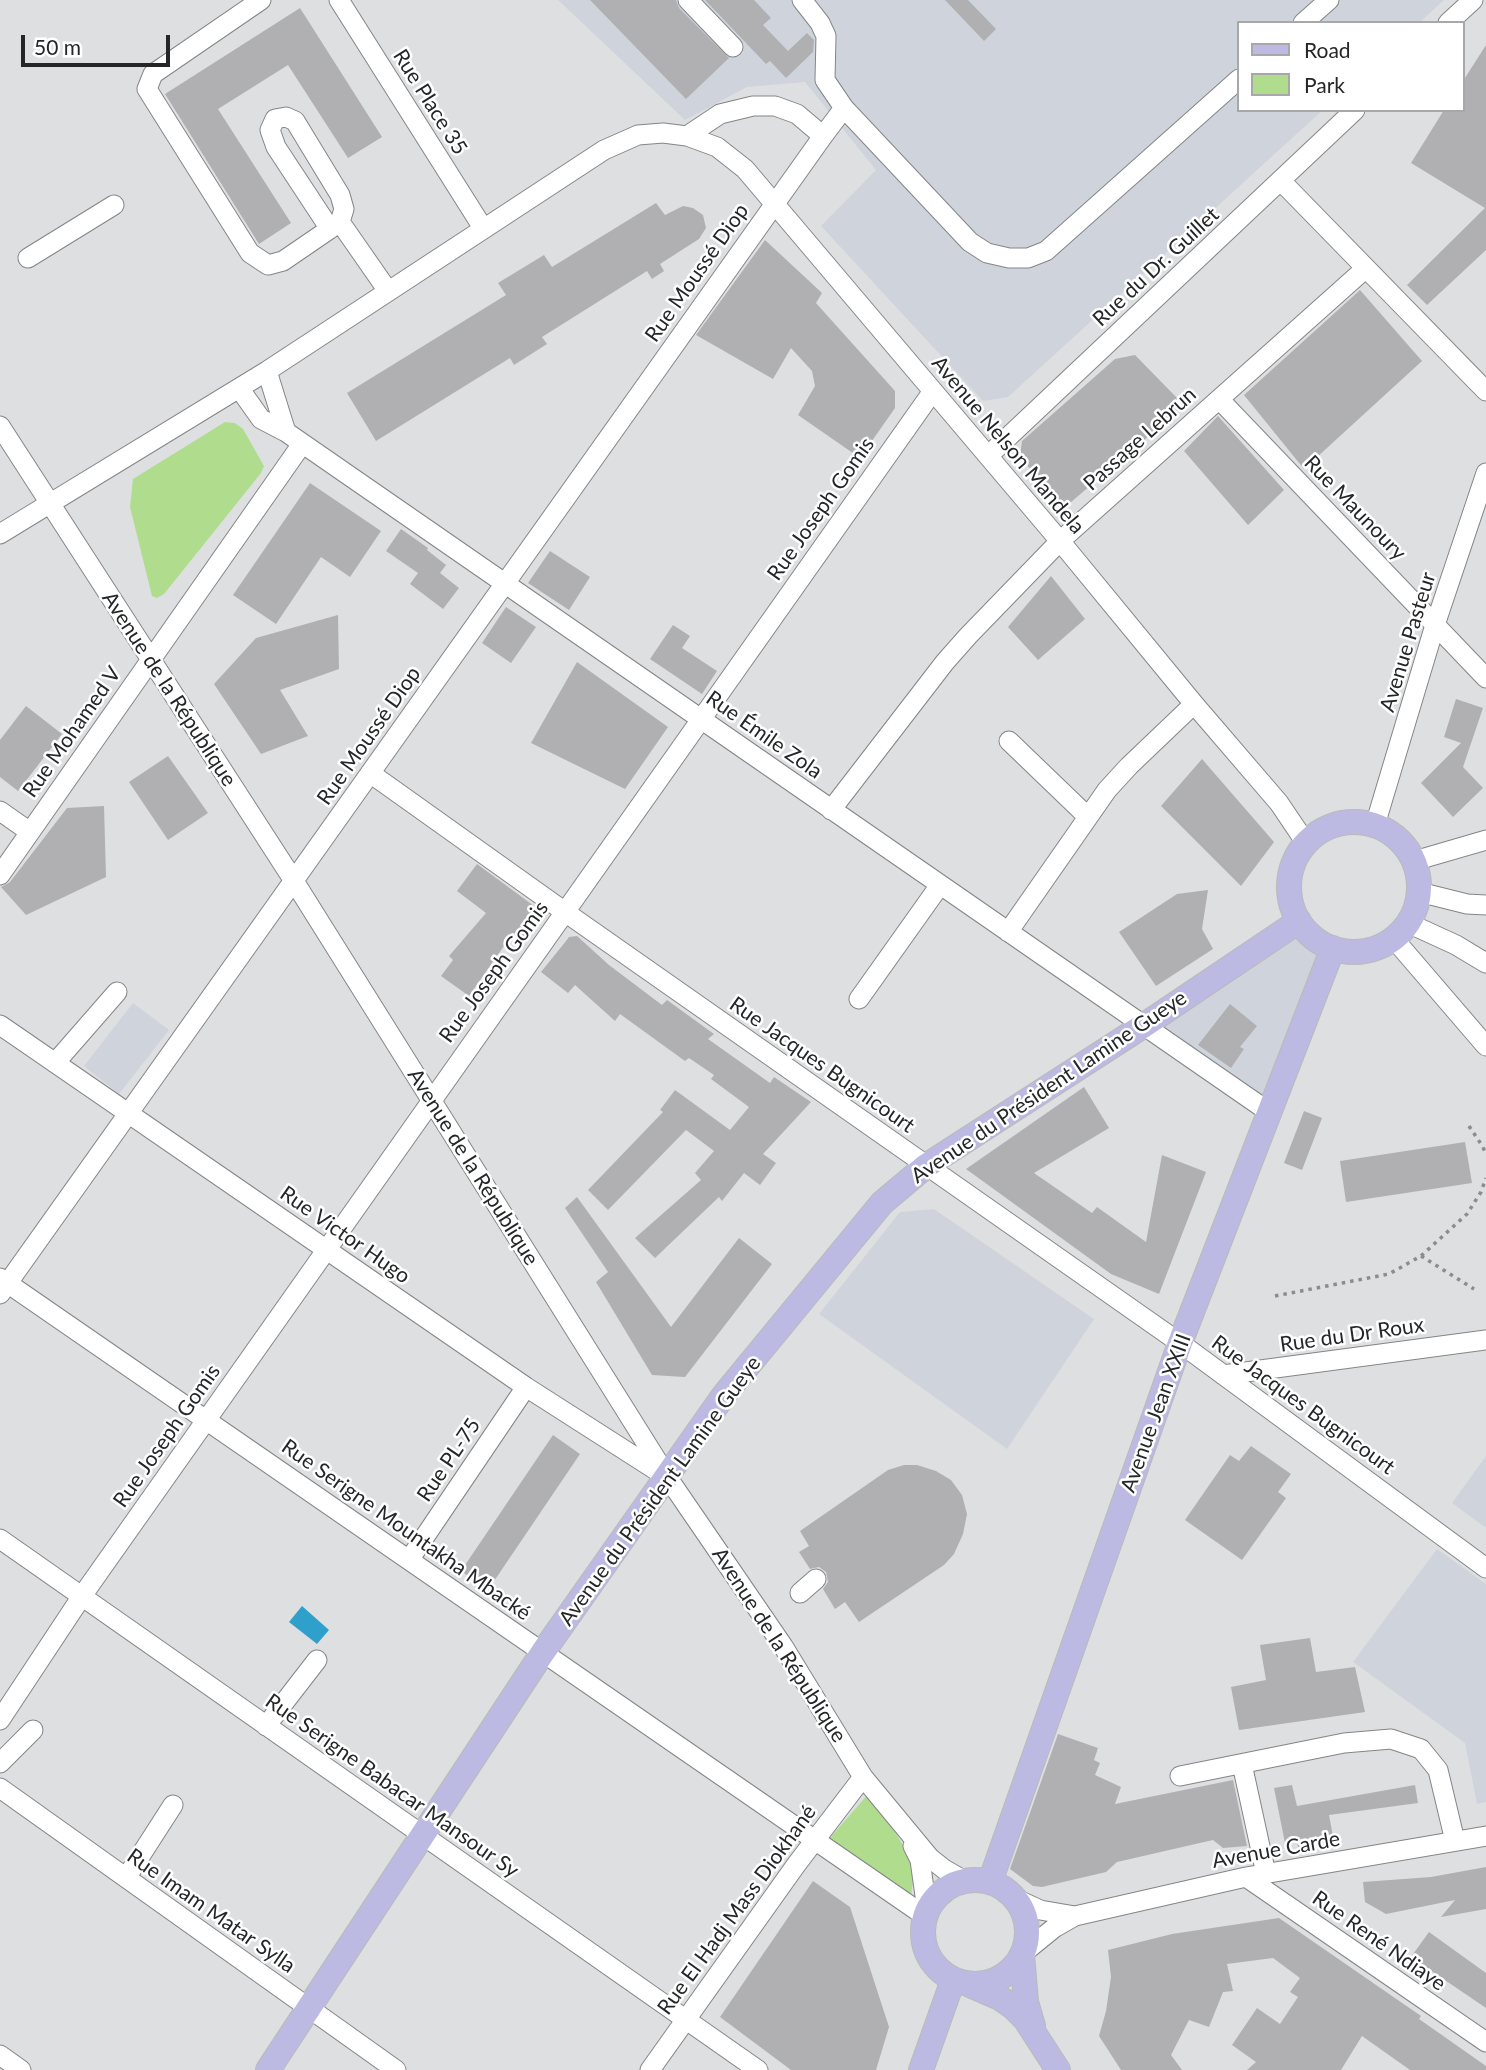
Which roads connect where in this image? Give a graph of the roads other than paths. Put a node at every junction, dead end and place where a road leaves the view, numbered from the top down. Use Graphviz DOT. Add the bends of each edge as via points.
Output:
graph roads {
  1 [pos="261,0"];
  2 [pos="339,0"];
  3 [pos="688,0"];
  4 [pos="802,0"];
  5 [pos="1329,0"];
  6 [pos="1473,0"];
  7 [pos="1305,21"];
  8 [pos="1450,21"];
  9 [pos="733,47"];
  10 [pos="1238,80"];
  11 [pos="844,108"];
  12 [pos="1353,112"];
  13 [pos="687,136"];
  14 [pos="823,136"];
  15 [pos="1281,181"];
  16 [pos="774,204"];
  17 [pos="114,205"];
  18 [pos="335,225"];
  19 [pos="483,228"];
  20 [pos="28,258"];
  21 [pos="1366,268"];
  22 [pos="388,291"];
  23 [pos="267,371"];
  24 [pos="239,388"];
  25 [pos="933,391"];
  26 [pos="1486,391"];
  27 [pos="1219,400"];
  28 [pos="0,426"];
  29 [pos="294,438"];
  30 [pos="988,456"];
  31 [pos="1486,473"];
  32 [pos="50,504"];
  33 [pos="0,534"];
  34 [pos="1060,541"];
  35 [pos="505,584"];
  36 [pos="1436,625"];
  37 [pos="150,661"];
  38 [pos="1486,678"];
  39 [pos="1194,704"];
  40 [pos="701,719"];
  41 [pos="1009,741"];
  42 [pos="370,773"];
  43 [pos="831,810"];
  44 [pos="0,811"];
  45 [pos="1088,817"];
  46 [pos="1375,825"];
  47 [pos="30,832"];
  48 [pos="1486,840"];
  49 [pos="1306,843"];
  50 [pos="1414,861"];
  51 [pos="0,875"];
  52 [pos="294,881"];
  53 [pos="940,885"];
  54 [pos="1419,892"];
  55 [pos="1486,905"];
  56 [pos="565,912"];
  57 [pos="1298,920"];
  58 [pos="1401,931"];
  59 [pos="1008,932"];
  60 [pos="1333,948"];
  61 [pos="1486,963"];
  62 [pos="117,992"];
  63 [pos="859,999"];
  64 [pos="0,1025"];
  65 [pos="1143,1026"];
  66 [pos="1486,1046"];
  67 [pos="55,1063"];
  68 [pos="430,1100"];
  69 [pos="1269,1112"];
  70 [pos="128,1113"];
  71 [pos="926,1166"];
  72 [pos="327,1250"];
  73 [pos="3,1285"];
  74 [pos="1486,1340"];
  75 [pos="1180,1343"];
  76 [pos="1223,1375"];
  77 [pos="526,1387"];
  78 [pos="206,1420"];
  79 [pos="668,1478"];
  80 [pos="0,1539"];
  81 [pos="409,1560"];
  82 [pos="1486,1568"];
  83 [pos="816,1579"];
  84 [pos="800,1593"];
  85 [pos="82,1596"];
  86 [pos="543,1653"];
  87 [pos="317,1660"];
  88 [pos="0,1720"];
  89 [pos="266,1726"];
  90 [pos="33,1730"];
  91 [pos="0,1763"];
  92 [pos="1242,1764"];
  93 [pos="1180,1776"];
  94 [pos="863,1777"];
  95 [pos="0,1788"];
  96 [pos="173,1805"];
  97 [pos="903,1826"];
  98 [pos="422,1836"];
  99 [pos="1486,1836"];
  100 [pos="814,1840"];
  101 [pos="1455,1841"];
  102 [pos="1266,1874"];
  103 [pos="1245,1877"];
  104 [pos="126,1878"];
  105 [pos="965,1881"];
  106 [pos="990,1882"];
  107 [pos="1014,1898"];
  108 [pos="926,1913"];
  109 [pos="1075,1916"];
  110 [pos="1022,1954"];
  111 [pos="961,1982"];
  112 [pos="309,2008"];
  113 [pos="687,2018"];
  114 [pos="1037,2036"];
  115 [pos="1486,2042"];
  116 [pos="0,2055"];
  117 [pos="21,2070"];
  118 [pos="268,2070"];
  119 [pos="396,2070"];
  120 [pos="650,2070"];
  121 [pos="758,2070"];
  122 [pos="920,2070"];
  123 [pos="1058,2070"];
  1 -- 18 [label="street" via="153,74 148,89 250,253 268,265 283,261"];
  2 -- 19 [label="street, Rue Place 35"];
  3 -- 9 [label="street"];
  4 -- 11 [label="street" via="826,36 825,80"];
  5 -- 7 [label="street"];
  6 -- 8 [label="street"];
  10 -- 11 [label="street" via="1046,251 1028,258 987,253 970,242"];
  11 -- 14 [label="street, Rue Moussé Diop"];
  12 -- 15 [label="street, Rue du Dr. Guillet"];
  13 -- 14 [label="street" via="720,114 775,106 797,114"];
  13 -- 16 [label="street, Avenue Nelson Mandela" via="727,154"];
  13 -- 19 [label="street, Avenue Nelson Mandela" via="638,135 604,150"];
  14 -- 16 [label="street, Rue Moussé Diop"];
  15 -- 21 [label="street"];
  15 -- 30 [label="street, Rue du Dr. Guillet"];
  16 -- 25 [label="street, Avenue Nelson Mandela"];
  16 -- 35 [label="street, Rue Moussé Diop"];
  17 -- 20 [label="street"];
  18 -- 18 [label="street" via="344,209 340,195 295,121 275,119 270,130 276,147"];
  18 -- 22 [label="street"];
  19 -- 22 [label="street"];
  21 -- 26 [label="street"];
  21 -- 27 [label="street, Passage Lebrun"];
  22 -- 23 [label="street"];
  23 -- 24 [label="street"];
  23 -- 29 [label="street"];
  24 -- 29 [label="street, Rue Émile Zola" via="261,419"];
  24 -- 32 [label="street"];
  25 -- 30 [label="street, Avenue Nelson Mandela"];
  25 -- 40 [label="street, Rue Joseph Gomis"];
  27 -- 34 [label="street, Passage Lebrun"];
  27 -- 36 [label="street, Rue Maunoury"];
  28 -- 32 [label="street, Avenue de la République"];
  29 -- 35 [label="street, Rue Émile Zola"];
  29 -- 37 [label="street, Rue Mohamed V"];
  30 -- 34 [label="street, Avenue Nelson Mandela"];
  31 -- 36 [label="street, Avenue Pasteur"];
  32 -- 33 [label="street"];
  32 -- 37 [label="street, Avenue de la République"];
  34 -- 39 [label="street, Avenue Nelson Mandela"];
  34 -- 43 [label="street, Passage Lebrun" via="945,662"];
  35 -- 40 [label="street, Rue Émile Zola"];
  35 -- 42 [label="street, Rue Moussé Diop"];
  36 -- 38 [label="street, Rue Maunoury"];
  36 -- 46 [label="street, Avenue Pasteur"];
  37 -- 47 [label="street, Rue Mohamed V"];
  37 -- 52 [label="street, Avenue de la République"];
  39 -- 45 [label="street" via="1129,766"];
  39 -- 49 [label="street, Avenue Nelson Mandela" via="1279,803"];
  40 -- 43 [label="street, Rue Émile Zola"];
  40 -- 56 [label="street, Rue Joseph Gomis"];
  41 -- 45 [label="street"];
  42 -- 52 [label="street, Rue Moussé Diop"];
  42 -- 56 [label="street, Rue Jacques Bugnicourt"];
  43 -- 53 [label="street, Rue Émile Zola"];
  44 -- 47 [label="street"];
  45 -- 59 [label="street"];
  46 -- 49 [label="main road" via="1338,824"];
  46 -- 50 [label="main road" via="1398,839"];
  47 -- 51 [label="street, Rue Mohamed V"];
  48 -- 50 [label="street"];
  49 -- 57 [label="main road" via="1296,856 1289,889"];
  50 -- 54 [label="main road"];
  52 -- 68 [label="street, Avenue de la République"];
  52 -- 70 [label="street, Rue Moussé Diop"];
  53 -- 59 [label="street, Rue Émile Zola"];
  53 -- 63 [label="street"];
  54 -- 55 [label="street"];
  54 -- 58 [label="main road"];
  56 -- 68 [label="street, Rue Joseph Gomis"];
  56 -- 71 [label="street, Rue Jacques Bugnicourt"];
  57 -- 60 [label="main road" via="1313,937"];
  57 -- 65 [label="main road, Avenue du Président Lamine Gueye"];
  58 -- 60 [label="main road" via="1384,946 1360,952"];
  58 -- 61 [label="street" via="1456,945"];
  58 -- 66 [label="street"];
  59 -- 65 [label="street, Rue Émile Zola"];
  60 -- 69 [label="main road, Avenue Jean XXIII"];
  62 -- 67 [label="street"];
  64 -- 67 [label="street, Rue Victor Hugo"];
  65 -- 69 [label="street, Rue Émile Zola"];
  65 -- 71 [label="main road, Avenue du Président Lamine Gueye"];
  67 -- 70 [label="street, Rue Victor Hugo"];
  68 -- 72 [label="street, Rue Joseph Gomis"];
  68 -- 79 [label="street, Avenue de la République"];
  69 -- 75 [label="main road, Avenue Jean XXIII"];
  70 -- 72 [label="street, Rue Victor Hugo"];
  70 -- 73 [label="street, Rue Moussé Diop"];
  71 -- 75 [label="street, Rue Jacques Bugnicourt"];
  71 -- 79 [label="main road, Avenue du Président Lamine Gueye" via="882,1202 724,1395"];
  72 -- 77 [label="street, Rue Victor Hugo"];
  72 -- 78 [label="street, Rue Joseph Gomis"];
  73 -- 78 [label="street, Rue Serigne Mountakha Mbacké"];
  74 -- 76 [label="street, Rue du Dr Roux"];
  75 -- 76 [label="street, Rue Jacques Bugnicourt"];
  75 -- 106 [label="main road, Avenue Jean XXIII"];
  76 -- 82 [label="street, Rue Jacques Bugnicourt"];
  77 -- 79 [label="street, Rue Victor Hugo"];
  77 -- 81 [label="street, Rue PL-75"];
  78 -- 81 [label="street, Rue Serigne Mountakha Mbacké"];
  78 -- 85 [label="street, Rue Joseph Gomis"];
  79 -- 86 [label="main road, Avenue du Président Lamine Gueye"];
  79 -- 94 [label="street, Avenue de la République" via="783,1646"];
  80 -- 85 [label="street, Rue Serigne Babacar Mansour Sy"];
  81 -- 86 [label="street, Rue Serigne Mountakha Mbacké"];
  83 -- 84 [label="street"];
  85 -- 88 [label="street, Rue Joseph Gomis"];
  85 -- 89 [label="street, Rue Serigne Babacar Mansour Sy"];
  86 -- 98 [label="main road, Avenue du Président Lamine Gueye"];
  86 -- 100 [label="street, Rue Serigne Mountakha Mbacké"];
  87 -- 89 [label="street"];
  89 -- 98 [label="street, Rue Serigne Babacar Mansour Sy"];
  90 -- 91 [label="street"];
  92 -- 93 [label="street"];
  92 -- 101 [label="street" via="1367,1741 1391,1739 1421,1749 1438,1770"];
  92 -- 102 [label="street"];
  94 -- 97 [label="street, Avenue de la République"];
  94 -- 100 [label="street, Rue El Hadj Mass Diokhané"];
  95 -- 104 [label="street, Rue Imam Matar Sylla"];
  96 -- 104 [label="street"];
  97 -- 105 [label="street, Avenue de la République" via="930,1858"];
  97 -- 108 [label="street, Avenue de la République" via="920,1860"];
  98 -- 112 [label="main road, Avenue du Président Lamine Gueye"];
  98 -- 113 [label="street, Rue Serigne Babacar Mansour Sy"];
  99 -- 101 [label="street, Avenue Carde"];
  100 -- 108 [label="street, Rue Serigne Mountakha Mbacké"];
  100 -- 113 [label="street, Rue El Hadj Mass Diokhané"];
  101 -- 102 [label="street, Avenue Carde"];
  102 -- 103 [label="street, Avenue Carde"];
  103 -- 109 [label="street, Avenue Carde"];
  103 -- 115 [label="street, Rue René Ndiaye"];
  104 -- 112 [label="street, Rue Imam Matar Sylla"];
  105 -- 106 [label="main road"];
  105 -- 108 [label="main road" via="939,1894"];
  106 -- 107 [label="main road"];
  107 -- 109 [label="street, Avenue Carde" via="1040,1910"];
  107 -- 110 [label="main road" via="1027,1924"];
  108 -- 111 [label="main road" via="922,1934 927,1953 937,1969"];
  109 -- 110 [label="street, Avenue Carde"];
  110 -- 111 [label="main road" via="1012,1970 996,1980"];
  110 -- 114 [label="main road" via="1026,2001"];
  111 -- 114 [label="main road" via="1013,2007"];
  111 -- 122 [label="main road"];
  112 -- 118 [label="main road, Avenue du Président Lamine Gueye"];
  112 -- 119 [label="street, Rue Imam Matar Sylla"];
  113 -- 120 [label="street, Rue El Hadj Mass Diokhané"];
  113 -- 121 [label="street, Rue Serigne Babacar Mansour Sy"];
  114 -- 123 [label="main road"];
  116 -- 117 [label="street"];
}
